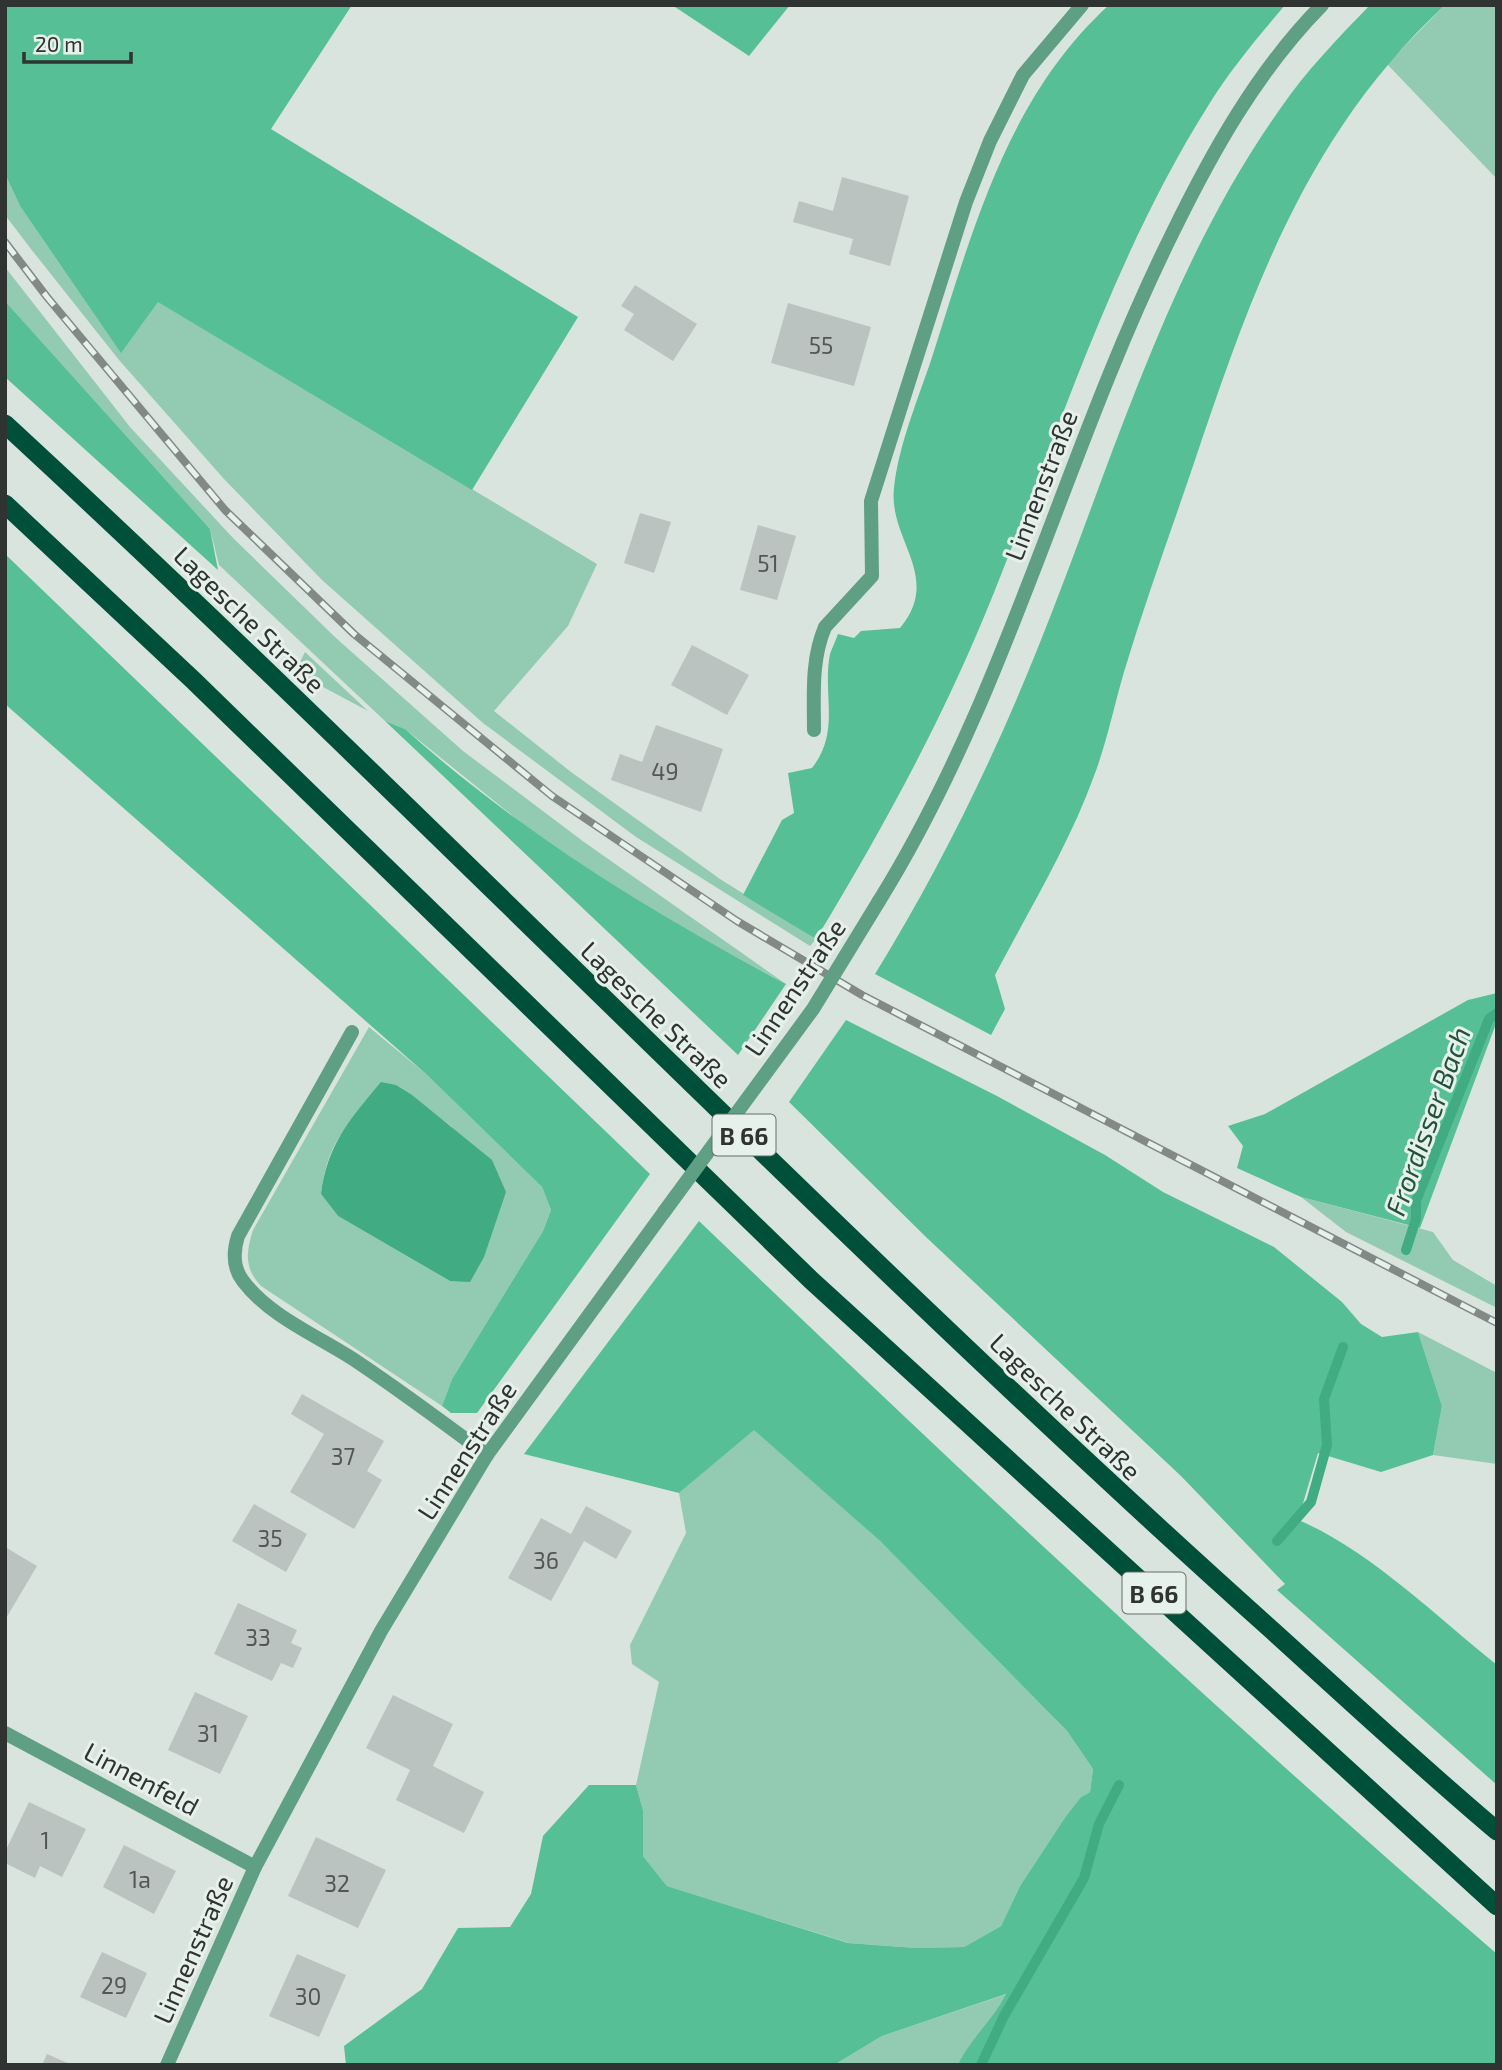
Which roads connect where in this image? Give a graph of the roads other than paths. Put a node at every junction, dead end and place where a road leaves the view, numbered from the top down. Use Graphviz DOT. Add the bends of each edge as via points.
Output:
graph roads {
  1 [pos="1082,5"];
  2 [pos="1322,5"];
  3 [pos="5,424"];
  4 [pos="5,504"];
  5 [pos="814,730"];
  6 [pos="352,1032"];
  7 [pos="487,1455"];
  8 [pos="5,1733"];
  9 [pos="1497,1831"];
  10 [pos="255,1867"];
  11 [pos="1497,1906"];
  12 [pos="167,2065"];
  1 -- 5 [label="street" via="1023,75 990,141 967,202 871,501 872,576 825,627 818,644"];
  2 -- 7 [label="street, Linnenstraße, bridge" via="1268,68 1232,122 1160,257 1112,367 982,700 932,808 879,901 813,1009"];
  3 -- 9 [label="highway, Lagesche Straße / B 66" via="348,748 1115,1490"];
  4 -- 11 [label="highway, B 66" via="193,680 811,1280"];
  6 -- 7 [label="street" via="238,1236 236,1267 260,1300"];
  7 -- 10 [label="street, Linnenstraße" via="381,1631"];
  8 -- 10 [label="street, Linnenfeld"];
  10 -- 12 [label="street, Linnenstraße"];
}
